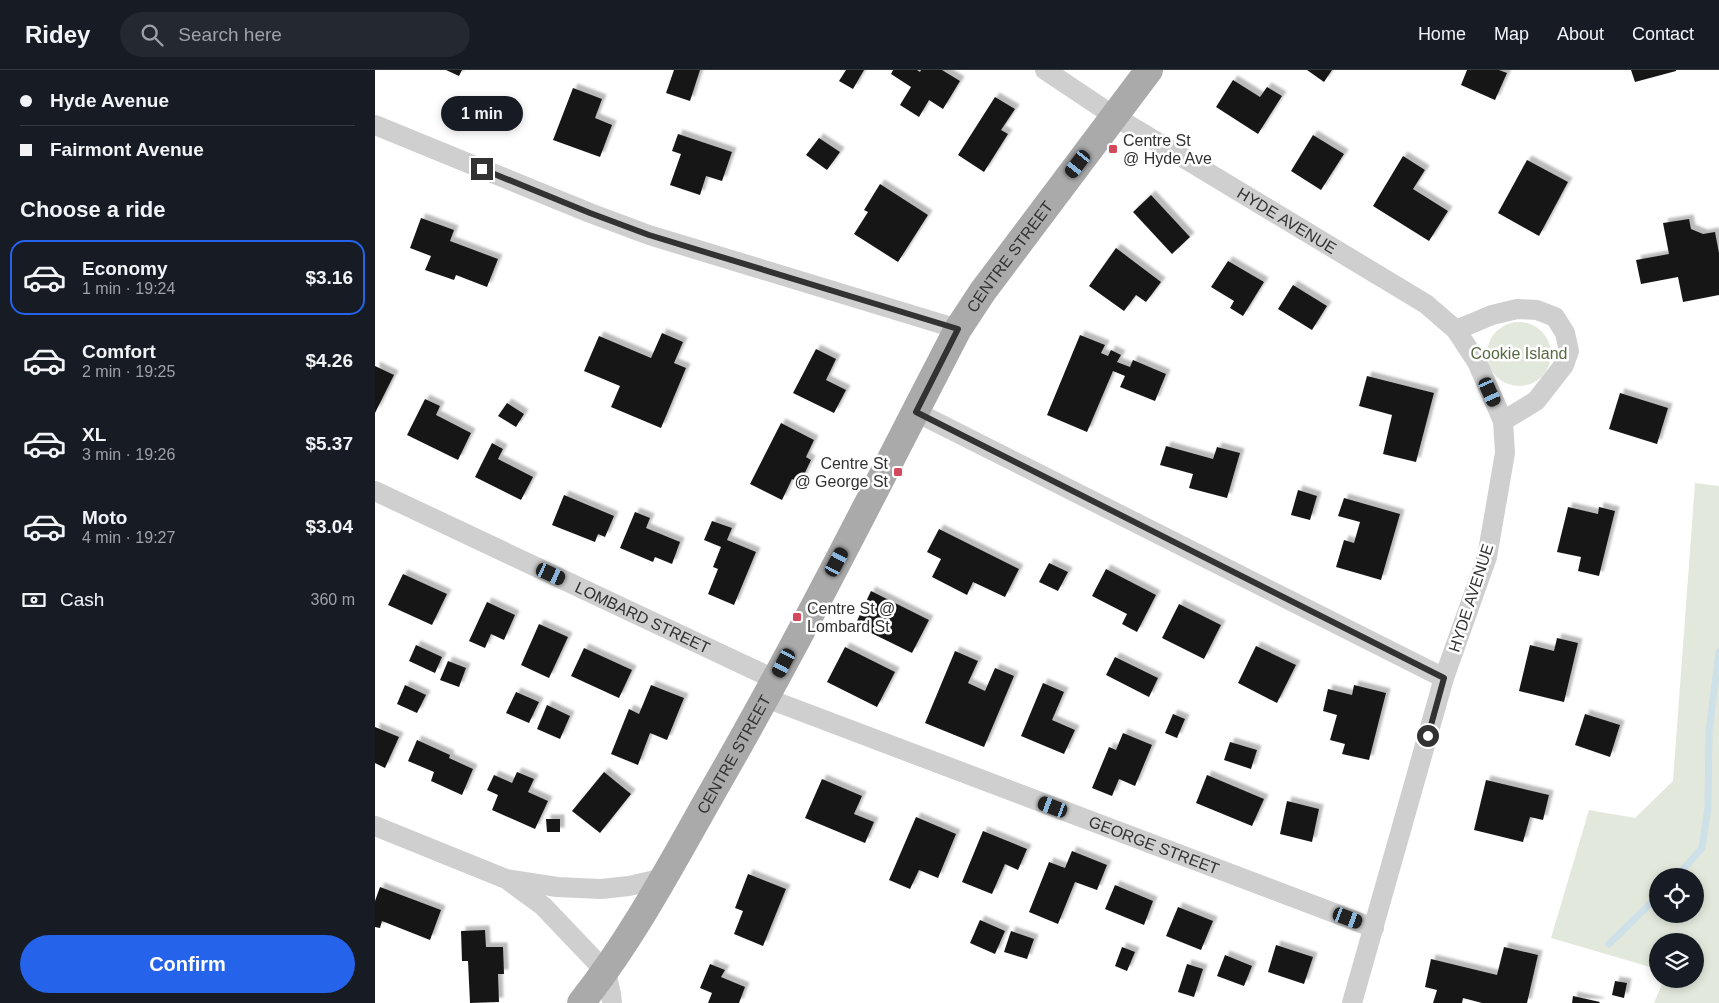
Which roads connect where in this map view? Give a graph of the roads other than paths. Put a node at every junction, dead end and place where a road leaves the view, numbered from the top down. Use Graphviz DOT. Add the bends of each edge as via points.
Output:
graph roads {
  1 [pos="1045,70"];
  2 [pos="1149,70"];
  3 [pos="1114,116"];
  4 [pos="375,125"];
  5 [pos="958,329"];
  6 [pos="1456,330"];
  7 [pos="916,412"];
  8 [pos="1503,421"];
  9 [pos="375,491"];
  10 [pos="1444,678"];
  11 [pos="771,689"];
  12 [pos="375,826"];
  13 [pos="664,878"];
  14 [pos="506,879"];
  15 [pos="1374,928"];
  16 [pos="606,972"];
  17 [pos="581,1003"];
  18 [pos="612,1003"];
  19 [pos="1352,1003"];
  1 -- 3 [label="street, HYDE AVENUE"];
  2 -- 3 [label="main road, CENTRE STREET"];
  3 -- 5 [label="main road, CENTRE STREET"];
  3 -- 6 [label="street, HYDE AVENUE" via="1426,304"];
  4 -- 5 [label="street" via="649,235"];
  5 -- 7 [label="main road, CENTRE STREET"];
  6 -- 8 [label="street, HYDE AVENUE" via="1477,362"];
  6 -- 8 [label="street" via="1517,309 1537,310 1555,318 1565,333 1569,351 1564,365 1535,401"];
  7 -- 10 [label="street"];
  7 -- 11 [label="main road, CENTRE STREET"];
  8 -- 10 [label="street, HYDE AVENUE" via="1505,453 1487,557"];
  9 -- 11 [label="street, LOMBARD STREET"];
  10 -- 15 [label="street, HYDE AVENUE"];
  11 -- 13 [label="main road, CENTRE STREET"];
  11 -- 15 [label="street, GEORGE STREET"];
  12 -- 14 [label="street"];
  13 -- 14 [label="street" via="601,889 557,887"];
  13 -- 16 [label="main road, CENTRE STREET"];
  14 -- 16 [label="street" via="543,906"];
  15 -- 19 [label="street, HYDE AVENUE"];
  16 -- 17 [label="main road, CENTRE STREET"];
  16 -- 18 [label="street"];
}
